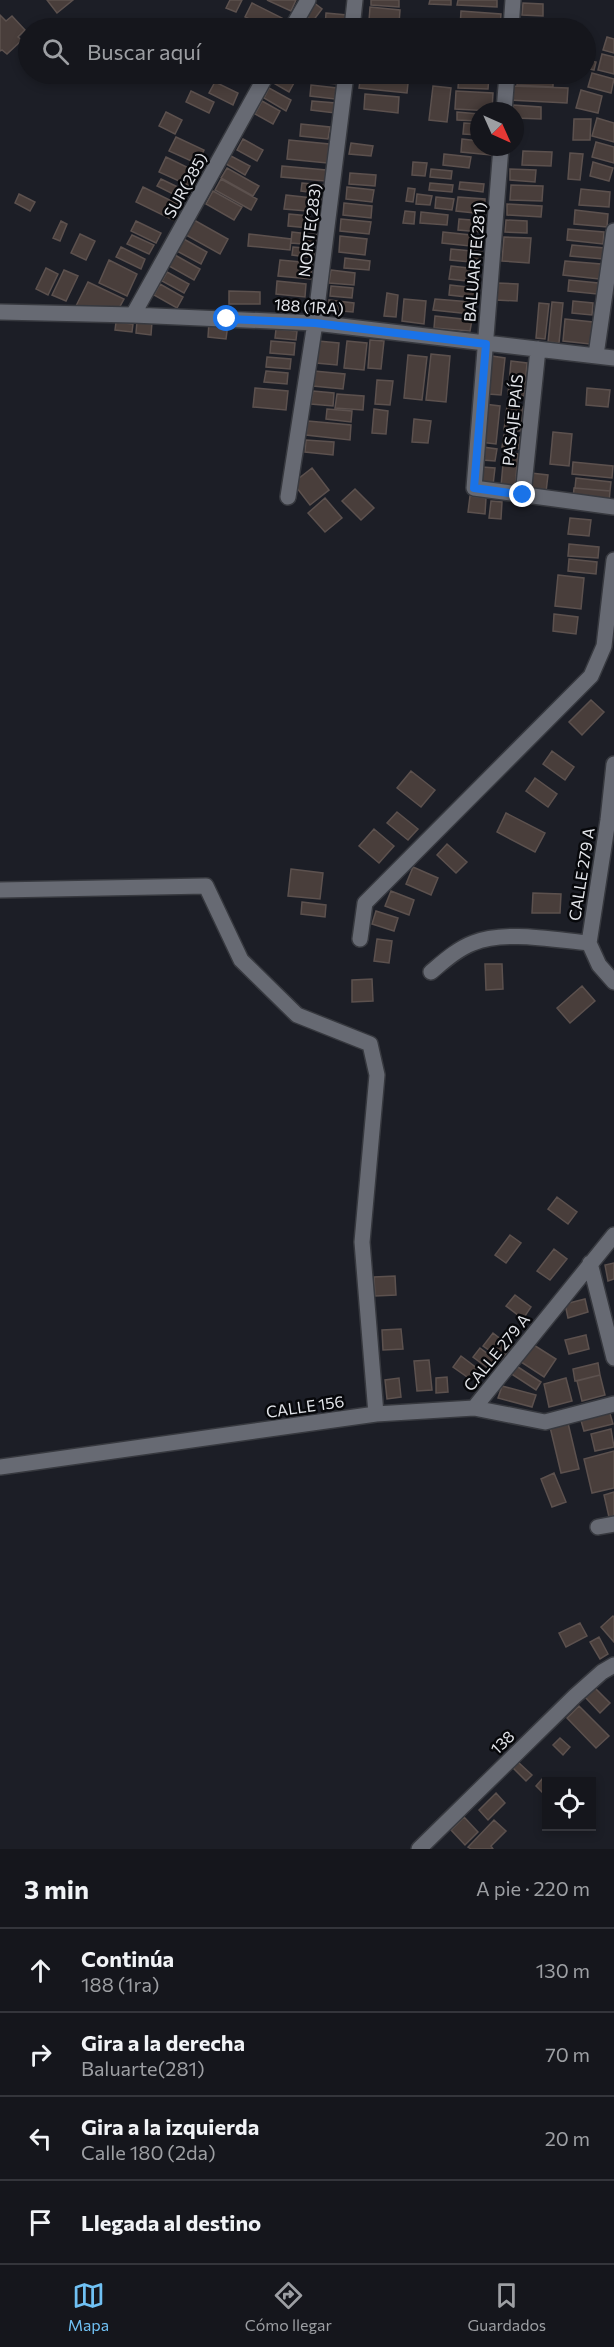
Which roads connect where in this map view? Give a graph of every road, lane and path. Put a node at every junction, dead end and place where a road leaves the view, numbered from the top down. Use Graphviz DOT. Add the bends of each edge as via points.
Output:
graph roads {
  1 [pos="308,0"];
  2 [pos="356,0"];
  3 [pos="513,0"];
  4 [pos="298,18"];
  5 [pos="353,18"];
  6 [pos="512,18"];
  7 [pos="261,84"];
  8 [pos="345,84"];
  9 [pos="506,84"];
  10 [pos="505,102"];
  11 [pos="500,156"];
  12 [pos="614,231"];
  13 [pos="0,312"];
  14 [pos="134,315"];
  15 [pos="315,323"];
  16 [pos="486,344"];
  17 [pos="538,349"];
  18 [pos="596,355"];
  19 [pos="614,358"];
  20 [pos="523,495"];
  21 [pos="288,496"];
  22 [pos="614,507"];
  23 [pos="614,560"];
  24 [pos="609,646"];
  25 [pos="614,764"];
  26 [pos="0,890"];
  27 [pos="360,939"];
  28 [pos="589,943"];
  29 [pos="430,972"];
  30 [pos="614,982"];
  31 [pos="614,1235"];
  32 [pos="590,1263"];
  33 [pos="614,1358"];
  34 [pos="614,1404"];
  35 [pos="474,1408"];
  36 [pos="376,1414"];
  37 [pos="0,1467"];
  38 [pos="614,1524"];
  39 [pos="598,1527"];
  40 [pos="614,1665"];
  41 [pos="419,1849"];
  1 -- 4 [label="street"];
  2 -- 5 [label="street"];
  3 -- 6 [label="street"];
  7 -- 14 [label="street, SUR(285)"];
  8 -- 15 [label="street, NORTE(283)"];
  9 -- 10 [label="street"];
  11 -- 16 [label="street, BALUARTE(281)"];
  12 -- 18 [label="street"];
  13 -- 14 [label="street, 188 (1RA)"];
  14 -- 15 [label="street, 188 (1RA)"];
  15 -- 16 [label="street, 188 (1RA)"];
  15 -- 21 [label="street, NORTE(283)"];
  16 -- 17 [label="street, 188 (1RA)"];
  16 -- 20 [label="street, BALUARTE(281)" via="474,488"];
  17 -- 18 [label="street, 188 (1RA)"];
  17 -- 20 [label="street, PASAJE PAÍS"];
  18 -- 19 [label="street, 188 (1RA)"];
  20 -- 22 [label="street"];
  23 -- 24 [label="street"];
  24 -- 27 [label="street" via="591,676 365,903"];
  25 -- 28 [label="street, CALLE 279 A"];
  26 -- 36 [label="street" via="206,886 241,960 297,1015 369,1044 377,1075 362,1242"];
  28 -- 29 [label="street" via="493,938 460,950"];
  28 -- 30 [label="street, CALLE 279 A" via="599,965"];
  31 -- 32 [label="street, CALLE 279 A"];
  32 -- 33 [label="street"];
  32 -- 35 [label="street, CALLE 279 A"];
  34 -- 35 [label="street, CALLE 156" via="544,1422"];
  35 -- 36 [label="street, CALLE 156"];
  36 -- 37 [label="street, CALLE 156"];
  38 -- 39 [label="street"];
  40 -- 41 [label="street, 138" via="575,1696"];
}
